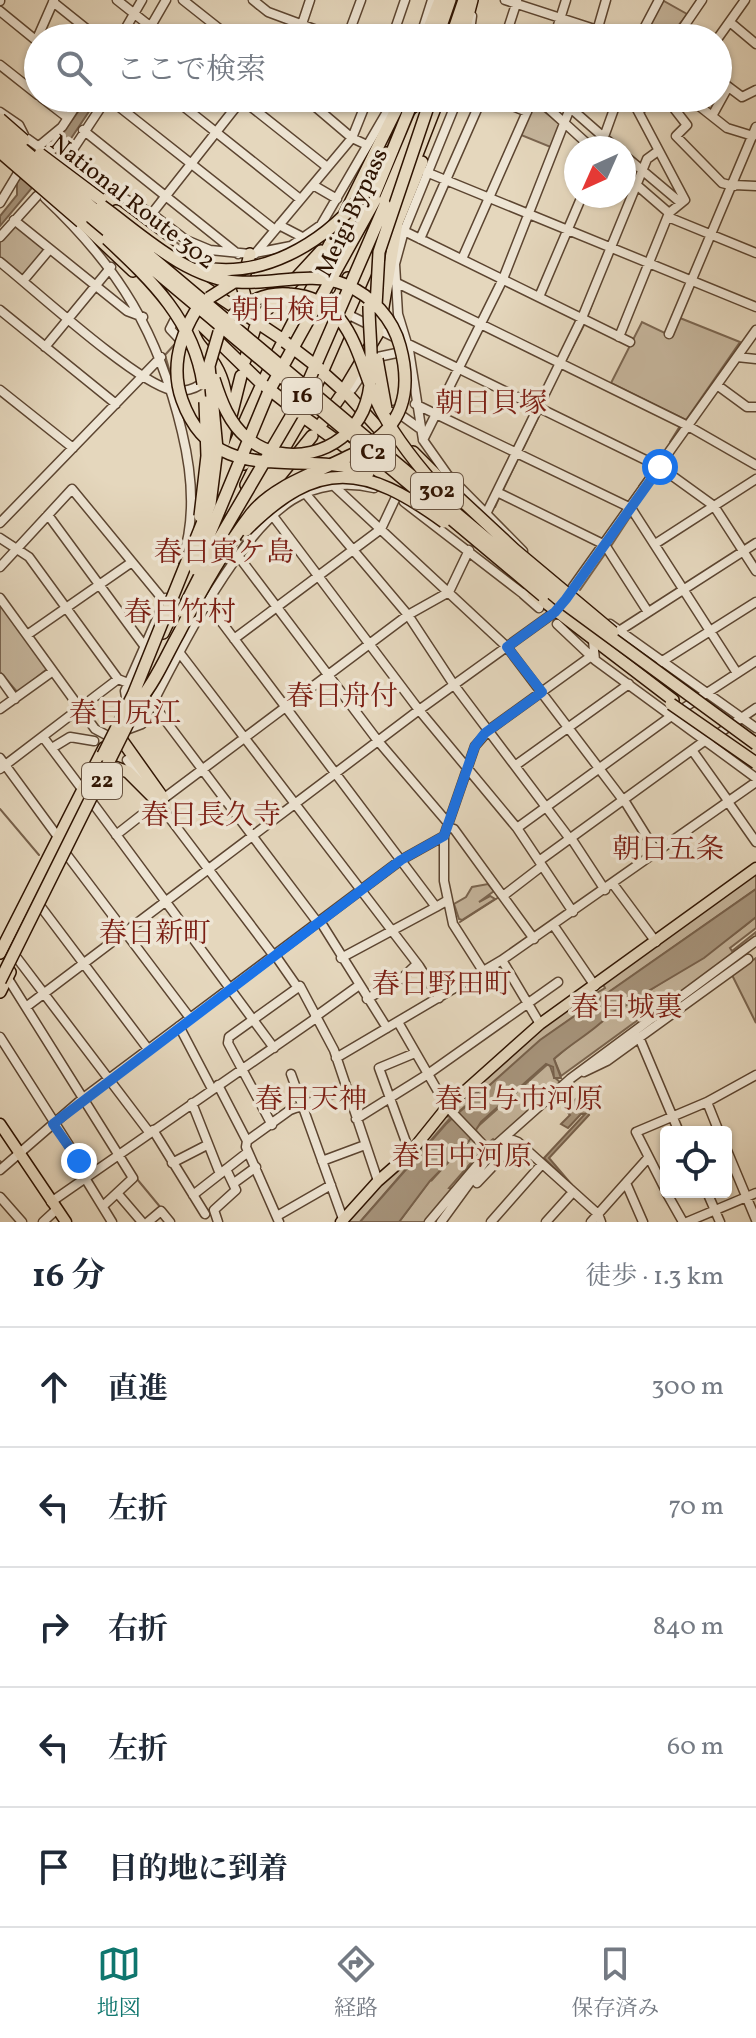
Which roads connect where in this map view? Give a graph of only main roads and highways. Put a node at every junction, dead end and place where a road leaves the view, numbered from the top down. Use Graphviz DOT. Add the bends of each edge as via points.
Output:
graph roads {
  1 [pos="440,0"];
  2 [pos="452,0"];
  3 [pos="465,0"];
  4 [pos="474,0"];
  5 [pos="429,24"];
  6 [pos="443,24"];
  7 [pos="462,24"];
  8 [pos="465,24"];
  9 [pos="396,112"];
  10 [pos="405,112"];
  11 [pos="407,112"];
  12 [pos="416,112"];
  13 [pos="422,112"];
  14 [pos="423,112"];
  15 [pos="425,112"];
  16 [pos="434,112"];
  17 [pos="441,112"];
  18 [pos="0,119"];
  19 [pos="1,141"];
  20 [pos="36,151"];
  21 [pos="383,179"];
  22 [pos="356,199"];
  23 [pos="380,203"];
  24 [pos="400,227"];
  25 [pos="325,246"];
  26 [pos="164,251"];
  27 [pos="248,254"];
  28 [pos="376,264"];
  29 [pos="363,281"];
  30 [pos="164,295"];
  31 [pos="220,297"];
  32 [pos="303,302"];
  33 [pos="259,322"];
  34 [pos="290,324"];
  35 [pos="192,328"];
  36 [pos="283,340"];
  37 [pos="245,360"];
  38 [pos="322,371"];
  39 [pos="245,374"];
  40 [pos="263,384"];
  41 [pos="347,393"];
  42 [pos="300,414"];
  43 [pos="324,424"];
  44 [pos="227,433"];
  45 [pos="397,435"];
  46 [pos="314,437"];
  47 [pos="290,441"];
  48 [pos="343,448"];
  49 [pos="412,499"];
  50 [pos="210,508"];
  51 [pos="248,511"];
  52 [pos="191,521"];
  53 [pos="198,534"];
  54 [pos="208,571"];
  55 [pos="524,572"];
  56 [pos="191,575"];
  57 [pos="132,696"];
  58 [pos="729,725"];
  59 [pos="119,735"];
  60 [pos="756,741"];
  61 [pos="756,758"];
  62 [pos="109,765"];
  63 [pos="756,868"];
  64 [pos="1,949"];
  65 [pos="0,963"];
  66 [pos="4,979"];
  67 [pos="0,992"];
  68 [pos="0,1124"];
  69 [pos="342,1220"];
  70 [pos="66,1222"];
  1 -- 5 [label="highway"];
  2 -- 6 [label="highway"];
  3 -- 7 [label="highway"];
  4 -- 8 [label="highway"];
  9 -- 22 [label="highway"];
  10 -- 22 [label="highway" via="379,167"];
  11 -- 21 [label="highway, Meigi Bypass / 22"];
  12 -- 23 [label="highway"];
  13 -- 23 [label="highway, bridge"];
  14 -- 54 [label="highway, Meigi Bypass / 22"];
  15 -- 28 [label="highway, bridge"];
  16 -- 29 [label="highway, 22"];
  17 -- 24 [label="highway"];
  18 -- 31 [label="highway, bridge" via="188,265"];
  19 -- 20 [label="highway, C2, bridge"];
  19 -- 30 [label="highway, bridge"];
  19 -- 35 [label="highway, bridge"];
  19 -- 39 [label="highway, National Route 302 / 302, bridge" via="39,190 127,245"];
  19 -- 55 [label="highway, C2, bridge"];
  20 -- 26 [label="highway, bridge"];
  20 -- 31 [label="highway, National Route 302 / 302, bridge" via="60,164 160,258"];
  20 -- 55 [label="highway, C2, bridge"];
  21 -- 32 [label="highway, 22"];
  21 -- 56 [label="highway, Meigi Bypass / 22"];
  22 -- 25 [label="highway"];
  22 -- 26 [label="highway, bridge" via="317,238 266,263 211,269"];
  22 -- 49 [label="highway, bridge" via="322,244 238,280 202,305 182,339 178,384 192,420 226,452 258,463 345,466"];
  23 -- 57 [label="highway, 16, bridge" via="269,391 195,569"];
  23 -- 57 [label="highway, 16, bridge" via="305,391"];
  24 -- 29 [label="highway"];
  24 -- 41 [label="highway" via="379,329"];
  25 -- 32 [label="highway"];
  25 -- 33 [label="highway" via="274,298"];
  26 -- 54 [label="highway, bridge" via="196,271 229,281 311,277 343,284 382,311 403,359 402,396 384,431 352,457 269,495"];
  27 -- 33 [label="highway" via="242,291"];
  28 -- 30 [label="highway, bridge" via="366,402 342,437 302,455 269,451 241,432 224,407 194,331"];
  28 -- 45 [label="highway, bridge" via="378,374"];
  29 -- 38 [label="highway, 22"];
  30 -- 53 [label="highway, bridge" via="188,333 203,381 207,456"];
  31 -- 33 [label="highway, National Route 302 / 302"];
  32 -- 34 [label="highway, 22"];
  33 -- 34 [label="highway" via="280,329"];
  33 -- 36 [label="highway, National Route 302 / 302"];
  33 -- 37 [label="highway"];
  34 -- 36 [label="highway, 22"];
  35 -- 39 [label="highway"];
  35 -- 44 [label="highway" via="224,384"];
  36 -- 38 [label="highway, National Route 302 / 302, bridge"];
  36 -- 40 [label="highway, 22"];
  38 -- 41 [label="highway, National Route 302 / 302"];
  38 -- 42 [label="highway, 22"];
  39 -- 40 [label="highway, National Route 302 / 302"];
  39 -- 44 [label="highway"];
  40 -- 42 [label="highway, National Route 302 / 302, bridge"];
  40 -- 50 [label="highway, 22"];
  41 -- 43 [label="highway"];
  41 -- 55 [label="highway, National Route 302 / 302" via="423,479"];
  41 -- 58 [label="highway, bridge" via="567,595"];
  42 -- 47 [label="highway, 22"];
  42 -- 48 [label="highway, National Route 302 / 302"];
  44 -- 50 [label="highway"];
  45 -- 53 [label="highway, bridge" via="381,410 353,336 336,313 296,294 253,301 228,319 212,346 209,379 217,460 210,504"];
  45 -- 55 [label="highway, bridge" via="440,491"];
  46 -- 51 [label="highway"];
  47 -- 48 [label="highway" via="306,429"];
  47 -- 51 [label="highway, 22"];
  48 -- 61 [label="highway, National Route 302 / 302, bridge" via="397,483 556,618"];
  49 -- 54 [label="highway, bridge" via="354,476 313,483 249,527"];
  49 -- 55 [label="highway, bridge"];
  50 -- 52 [label="highway"];
  50 -- 56 [label="highway, 22"];
  51 -- 54 [label="highway, 22"];
  53 -- 57 [label="highway, bridge"];
  54 -- 57 [label="highway, bridge" via="148,689"];
  54 -- 59 [label="highway, Meigi Bypass / 22"];
  55 -- 58 [label="highway, C2, bridge"];
  55 -- 60 [label="highway, National Route 302 / 302, bridge"];
  55 -- 61 [label="highway, C2, bridge" via="621,657"];
  56 -- 57 [label="highway, Meigi Bypass / 22"];
  57 -- 59 [label="highway, Meigi Bypass / 22"];
  57 -- 65 [label="highway, 16, bridge"];
  57 -- 66 [label="highway, 16, bridge"];
  58 -- 60 [label="highway, C2, bridge"];
  59 -- 62 [label="highway, Meigi Bypass / 22"];
  59 -- 62 [label="highway" via="160,801 128,772"];
  59 -- 64 [label="highway, Meigi Bypass / 22" via="82,789"];
  62 -- 66 [label="highway, Meigi Bypass / 22"];
  63 -- 69 [label="main road" via="540,1024 448,1108"];
  66 -- 67 [label="highway, Meigi Bypass / 22"];
  68 -- 70 [label="main road"];
}
